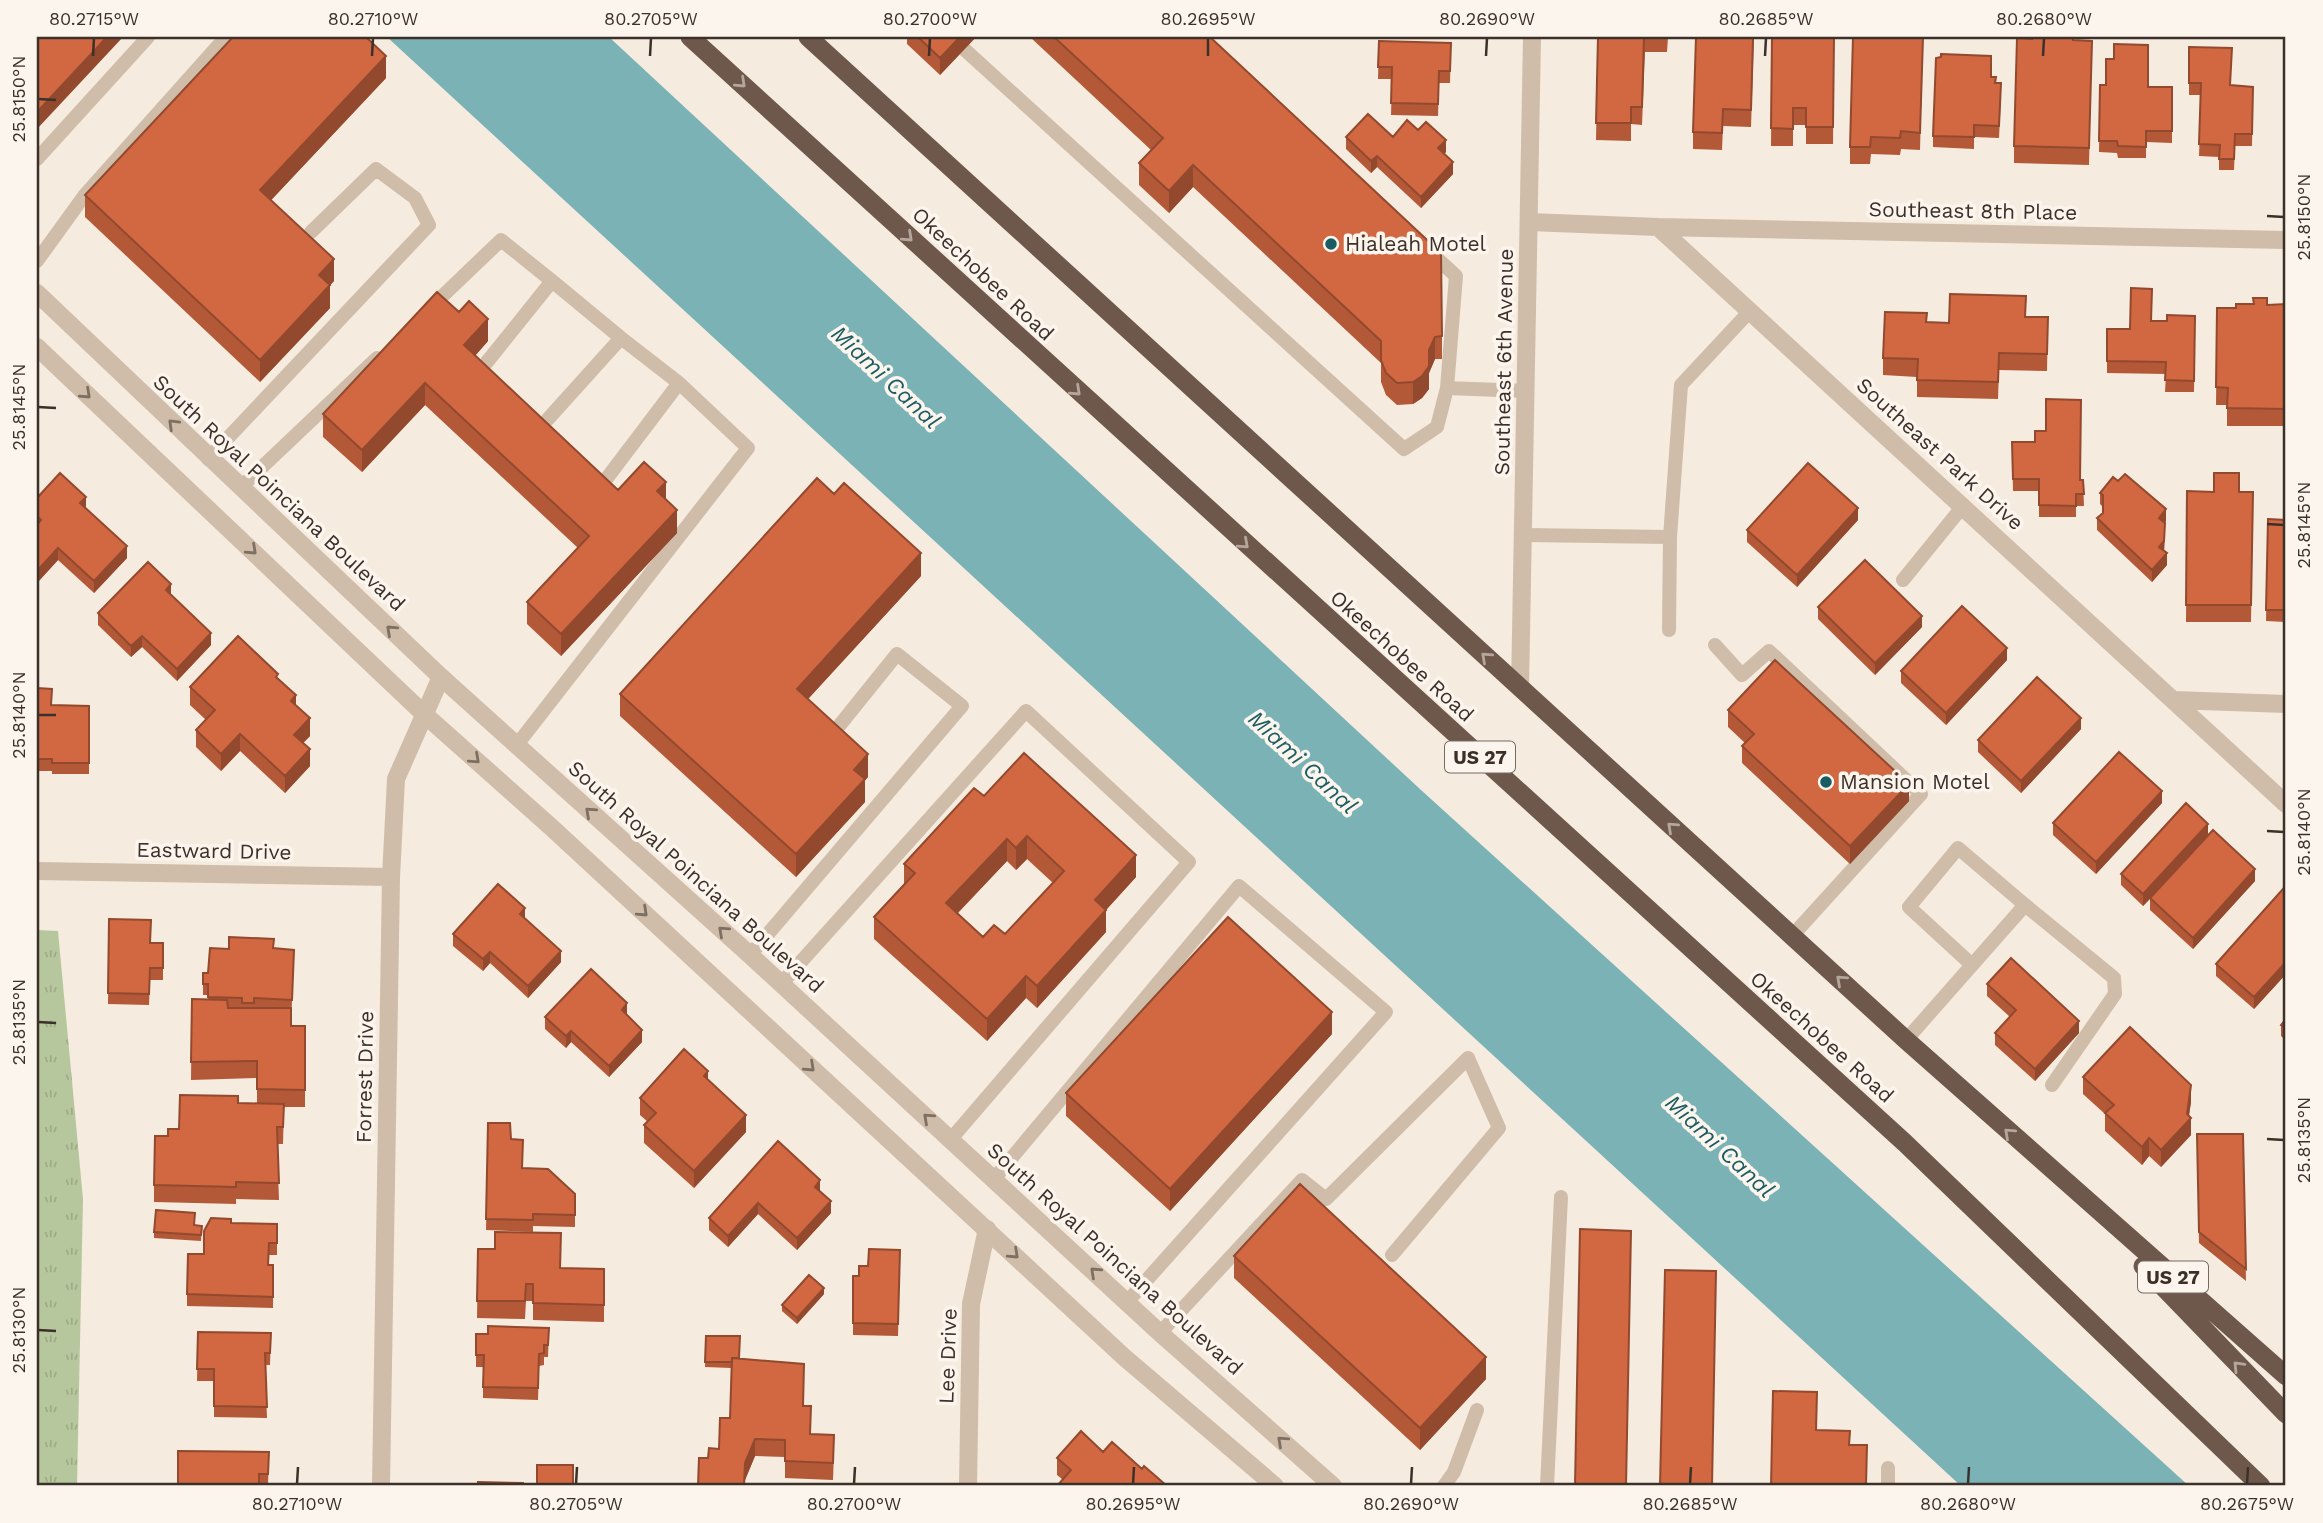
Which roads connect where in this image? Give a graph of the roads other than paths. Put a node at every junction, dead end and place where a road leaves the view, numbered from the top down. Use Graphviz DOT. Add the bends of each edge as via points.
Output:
graph roads {
  1 [pos="148,37"];
  2 [pos="226,37"];
  3 [pos="690,37"];
  4 [pos="808,37"];
  5 [pos="1531,37"];
  6 [pos="964,49"];
  7 [pos="37,159"];
  8 [pos="1529,222"];
  9 [pos="1658,227"];
  10 [pos="311,232"];
  11 [pos="1415,239"];
  12 [pos="2286,240"];
  13 [pos="37,261"];
  14 [pos="552,281"];
  15 [pos="37,293"];
  16 [pos="1750,311"];
  17 [pos="423,314"];
  18 [pos="621,338"];
  19 [pos="37,347"];
  20 [pos="384,351"];
  21 [pos="487,362"];
  22 [pos="679,383"];
  23 [pos="1447,388"];
  24 [pos="1526,391"];
  25 [pos="548,419"];
  26 [pos="208,459"];
  27 [pos="607,478"];
  28 [pos="240,488"];
  29 [pos="1963,506"];
  30 [pos="1523,534"];
  31 [pos="1670,537"];
  32 [pos="1903,580"];
  33 [pos="1669,629"];
  34 [pos="1715,645"];
  35 [pos="441,677"];
  36 [pos="1520,688"];
  37 [pos="2174,700"];
  38 [pos="2286,704"];
  39 [pos="424,714"];
  40 [pos="839,726"];
  41 [pos="516,746"];
  42 [pos="2286,804"];
  43 [pos="37,871"];
  44 [pos="391,877"];
  45 [pos="2025,905"];
  46 [pos="1792,936"];
  47 [pos="750,955"];
  48 [pos="1972,965"];
  49 [pos="781,984"];
  50 [pos="1906,1040"];
  51 [pos="2052,1085"];
  52 [pos="951,1139"];
  53 [pos="994,1179"];
  54 [pos="2060,1179"];
  55 [pos="1560,1198"];
  56 [pos="987,1229"];
  57 [pos="1392,1255"];
  58 [pos="1127,1302"];
  59 [pos="1160,1334"];
  60 [pos="2286,1376"];
  61 [pos="1477,1410"];
  62 [pos="2286,1414"];
  63 [pos="1888,1468"];
  64 [pos="381,1486"];
  65 [pos="968,1486"];
  66 [pos="1275,1486"];
  67 [pos="1333,1486"];
  68 [pos="1444,1486"];
  69 [pos="1548,1486"];
  70 [pos="1888,1486"];
  71 [pos="2262,1486"];
  1 -- 7 [label="lane"];
  2 -- 13 [label="lane" via="84,196"];
  3 -- 71 [label="highway, Okeechobee Road / US 27, one-way" via="1905,1143"];
  36 -- 4 [label="highway, US 27, one-way"];
  5 -- 8 [label="street, Southeast 6th Avenue"];
  6 -- 23 [label="lane" via="1404,449 1437,427"];
  8 -- 9 [label="street"];
  8 -- 24 [label="street, Southeast 6th Avenue"];
  9 -- 12 [label="street, Southeast 8th Place"];
  9 -- 16 [label="street, Southeast Park Drive"];
  10 -- 26 [label="lane" via="376,169 415,198 429,225"];
  11 -- 23 [label="lane" via="1456,276"];
  14 -- 17 [label="lane" via="501,240"];
  14 -- 18 [label="lane"];
  14 -- 21 [label="lane"];
  26 -- 15 [label="street, South Royal Poinciana Boulevard, one-way"];
  16 -- 29 [label="street, Southeast Park Drive"];
  16 -- 31 [label="lane" via="1681,385"];
  18 -- 22 [label="lane"];
  18 -- 25 [label="lane"];
  19 -- 39 [label="street, one-way"];
  20 -- 28 [label="lane"];
  22 -- 27 [label="lane"];
  22 -- 41 [label="lane" via="748,448"];
  23 -- 24 [label="lane"];
  24 -- 30 [label="street, Southeast 6th Avenue"];
  26 -- 28 [label="street, South Royal Poinciana Boulevard"];
  35 -- 28 [label="street, South Royal Poinciana Boulevard, one-way"];
  29 -- 32 [label="lane"];
  29 -- 37 [label="street, Southeast Park Drive"];
  30 -- 31 [label="lane"];
  30 -- 36 [label="street, Southeast 6th Avenue"];
  31 -- 33 [label="lane"];
  34 -- 46 [label="lane" via="1742,675 1769,651 1921,793"];
  35 -- 39 [label="street, Forrest Drive"];
  35 -- 41 [label="street, South Royal Poinciana Boulevard"];
  46 -- 36 [label="highway, US 27, one-way"];
  37 -- 38 [label="street"];
  37 -- 42 [label="street, Southeast Park Drive"];
  39 -- 44 [label="street, Forrest Drive" via="396,779"];
  39 -- 56 [label="street, one-way"];
  40 -- 47 [label="lane" via="897,654 962,706"];
  47 -- 41 [label="street, South Royal Poinciana Boulevard, one-way"];
  43 -- 44 [label="street, Eastward Drive"];
  44 -- 64 [label="street, Forrest Drive"];
  45 -- 48 [label="lane"];
  45 -- 48 [label="lane" via="1958,848 1909,907"];
  45 -- 51 [label="lane" via="2114,978 2115,994"];
  50 -- 46 [label="highway, US 27, one-way"];
  47 -- 49 [label="street, South Royal Poinciana Boulevard"];
  48 -- 50 [label="lane"];
  52 -- 49 [label="street, South Royal Poinciana Boulevard, one-way"];
  49 -- 52 [label="lane" via="1026,711 1189,862"];
  54 -- 50 [label="highway, US 27, one-way"];
  52 -- 53 [label="street, South Royal Poinciana Boulevard"];
  58 -- 53 [label="street, South Royal Poinciana Boulevard, one-way"];
  53 -- 58 [label="lane" via="1239,886 1386,1012"];
  54 -- 60 [label="highway, US 27"];
  62 -- 54 [label="highway, one-way"];
  55 -- 69 [label="lane"];
  56 -- 65 [label="street, Lee Drive" via="971,1304"];
  56 -- 66 [label="street, one-way" via="1124,1357"];
  57 -- 59 [label="lane" via="1499,1128 1468,1058 1326,1199 1302,1180"];
  58 -- 59 [label="street, South Royal Poinciana Boulevard"];
  67 -- 59 [label="street, South Royal Poinciana Boulevard, one-way"];
  61 -- 68 [label="lane" via="1454,1472"];
  63 -- 70 [label="lane"];
}
